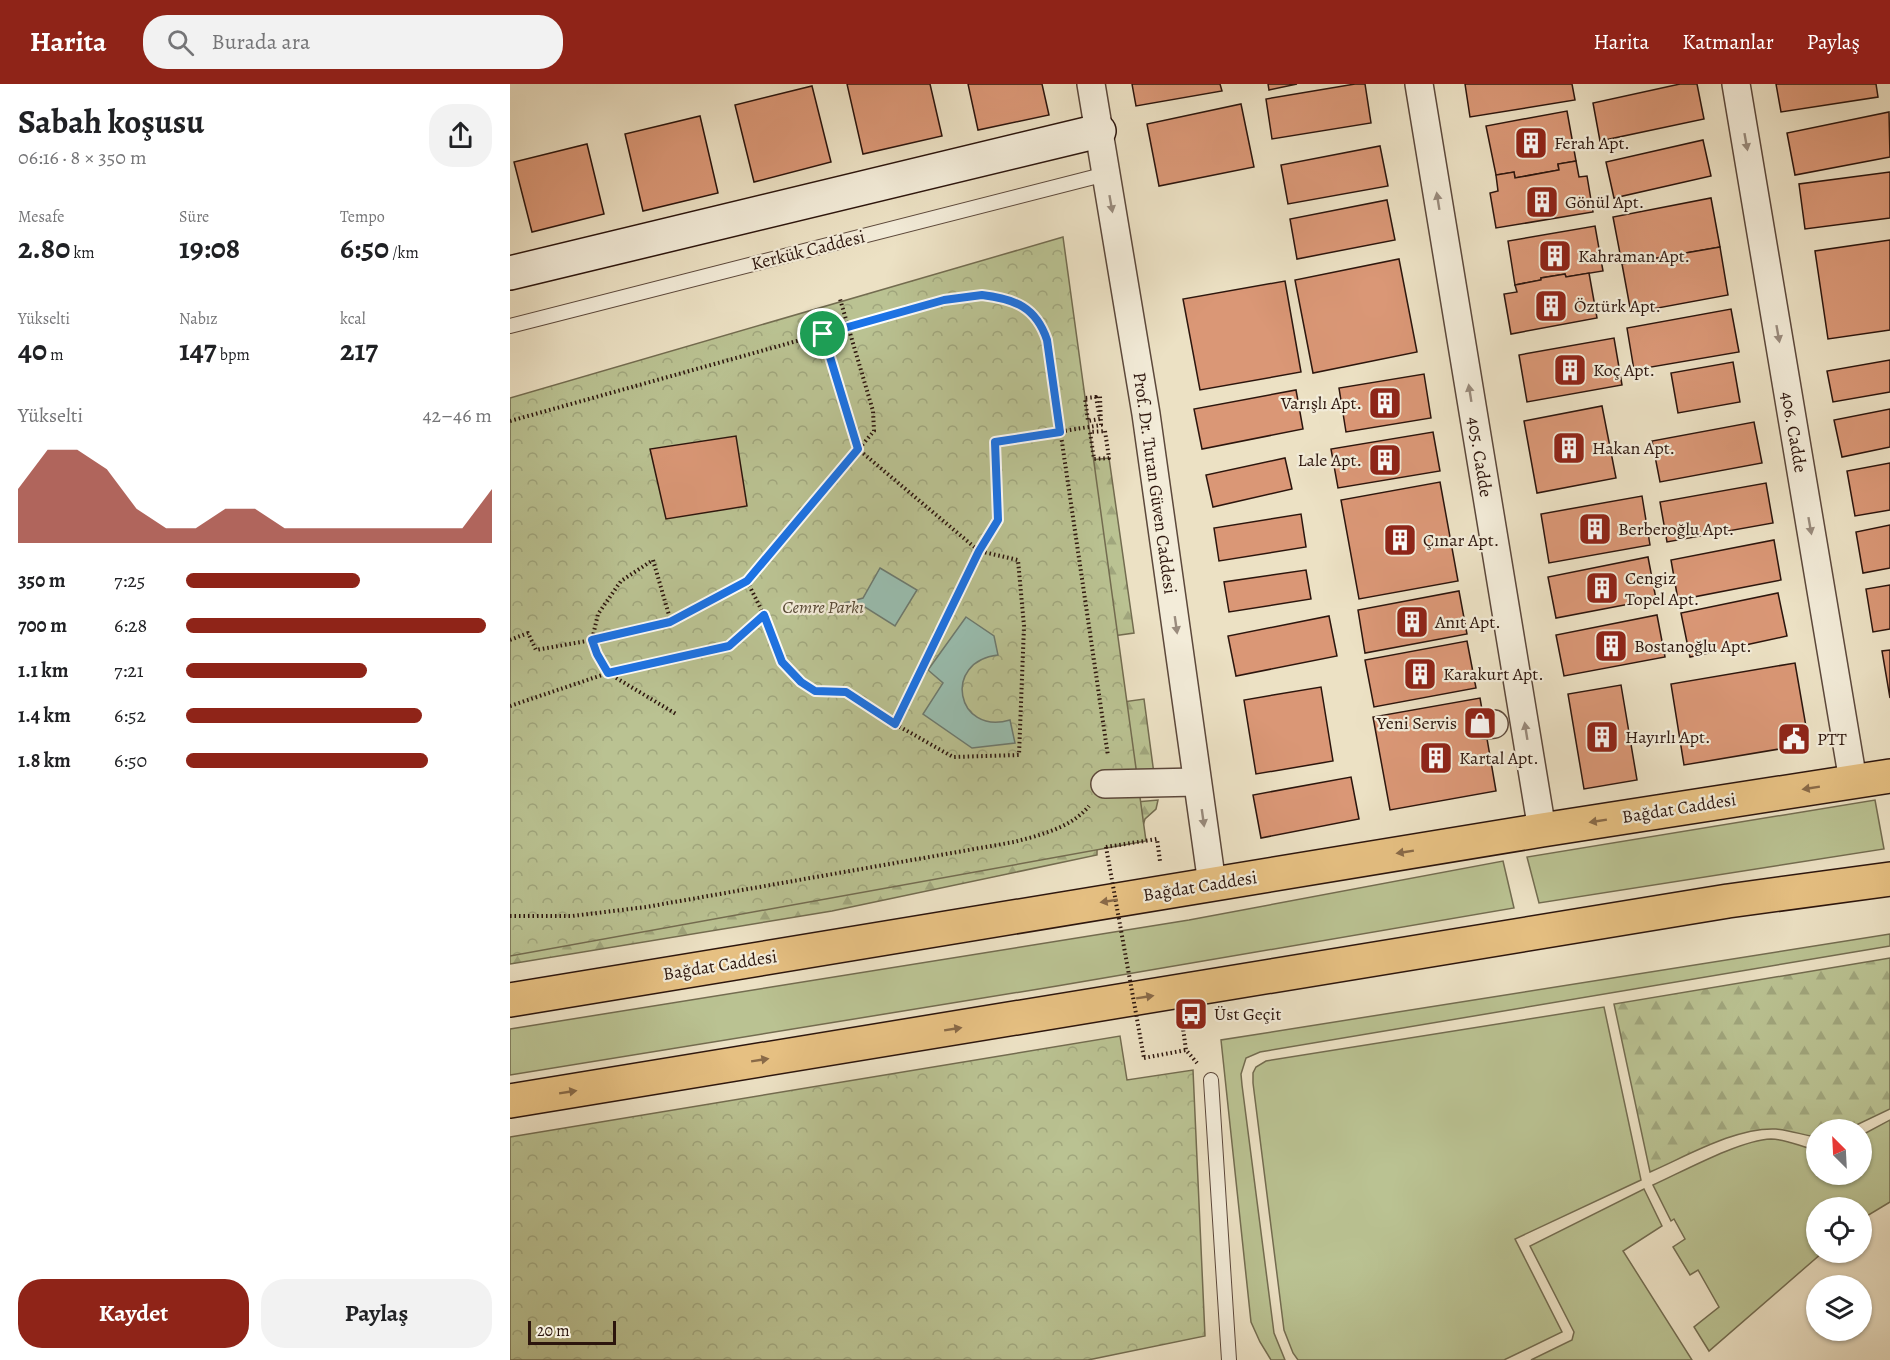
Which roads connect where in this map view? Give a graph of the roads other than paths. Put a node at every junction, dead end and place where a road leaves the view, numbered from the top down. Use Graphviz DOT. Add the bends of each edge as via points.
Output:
graph roads {
  1 [pos="1092,84"];
  2 [pos="1419,84"];
  3 [pos="1736,84"];
  4 [pos="1099,130"];
  5 [pos="1106,174"];
  6 [pos="510,273"];
  7 [pos="510,326"];
  8 [pos="1890,776"];
  9 [pos="1853,781"];
  10 [pos="1197,782"];
  11 [pos="1105,784"];
  12 [pos="1542,830"];
  13 [pos="1890,879"];
  14 [pos="1212,884"];
  15 [pos="510,1000"];
  16 [pos="1211,1080"];
  17 [pos="510,1101"];
  18 [pos="1229,1360"];
  1 -- 4 [label="street, Prof. Dr. Turan Güven Caddesi"];
  12 -- 2 [label="street, 405. Cadde, one-way"];
  3 -- 9 [label="street, 406. Cadde, one-way"];
  4 -- 5 [label="street, Prof. Dr. Turan Güven Caddesi"];
  4 -- 6 [label="street"];
  5 -- 7 [label="lane, Kerkük Caddesi"];
  5 -- 10 [label="street, Prof. Dr. Turan Güven Caddesi, one-way" via="1146,414"];
  8 -- 9 [label="main road, Bağdat Caddesi"];
  9 -- 12 [label="main road, Bağdat Caddesi, one-way"];
  10 -- 11 [label="street"];
  10 -- 14 [label="street, Prof. Dr. Turan Güven Caddesi, one-way"];
  12 -- 14 [label="main road, Bağdat Caddesi, one-way"];
  17 -- 13 [label="main road, one-way" via="1728,901"];
  14 -- 15 [label="main road, Bağdat Caddesi, one-way"];
  16 -- 18 [label="lane"];
}
